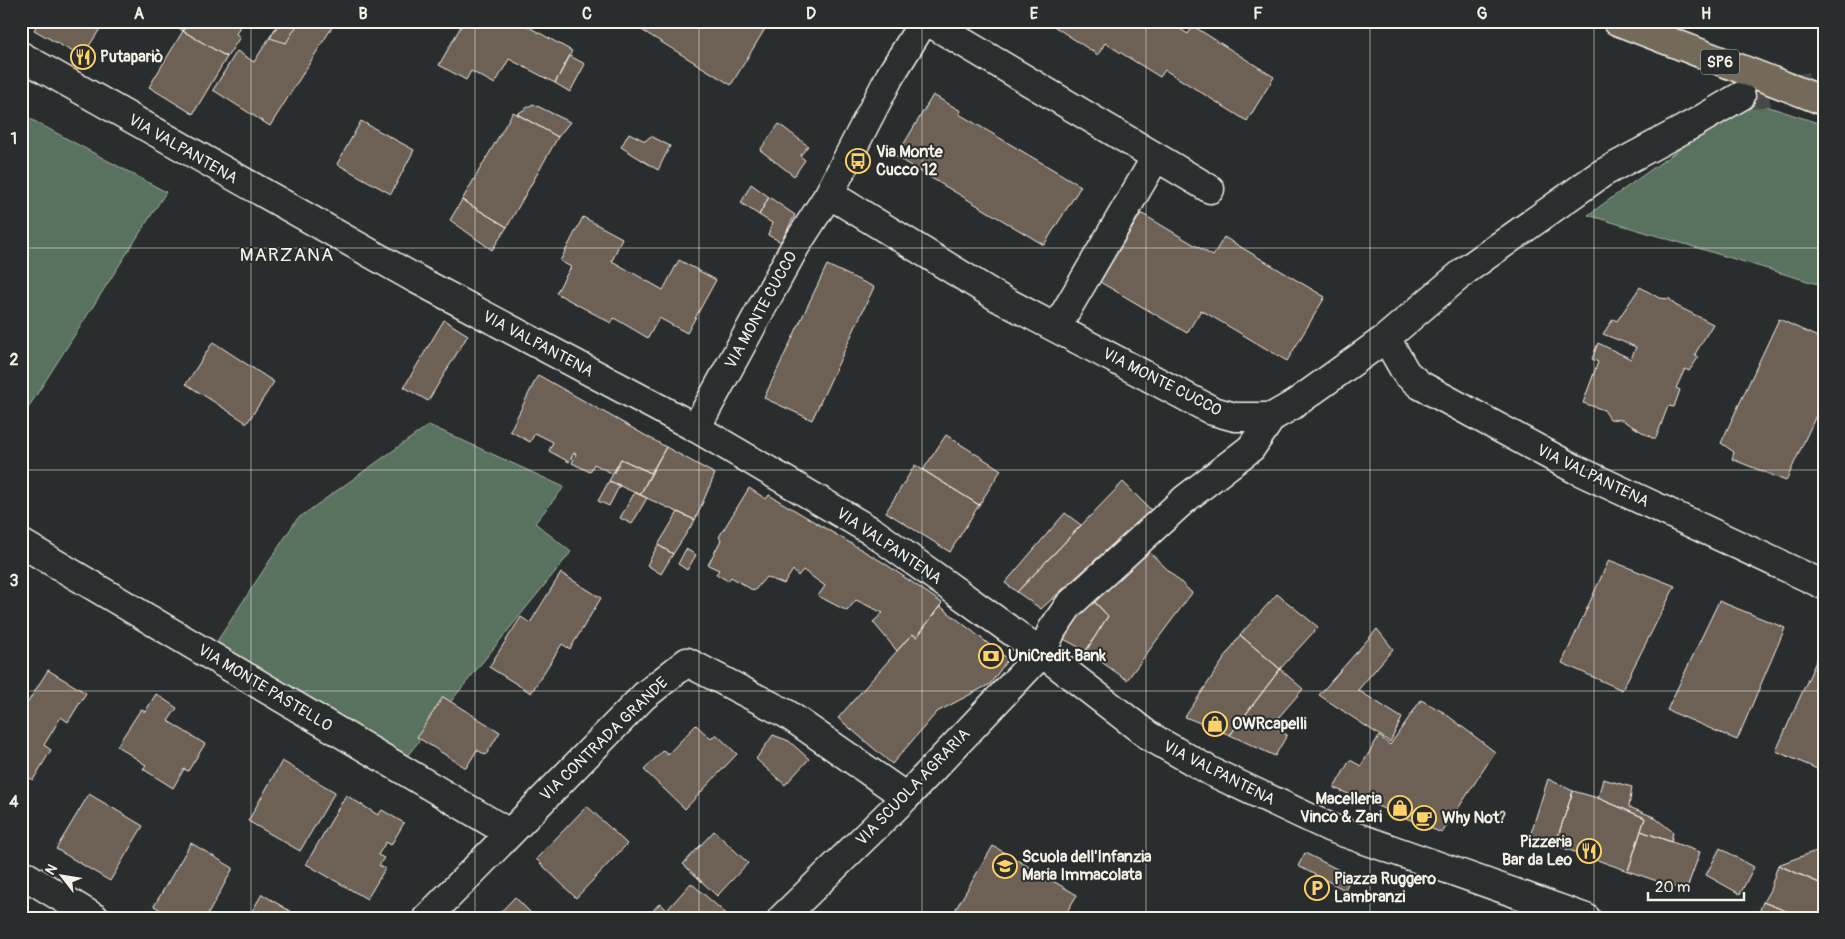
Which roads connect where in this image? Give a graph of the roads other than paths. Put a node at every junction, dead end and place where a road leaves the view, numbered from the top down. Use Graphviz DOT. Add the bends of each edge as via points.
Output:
graph roads {
  1 [pos="925,21"];
  2 [pos="1617,21"];
  3 [pos="21,56"];
  4 [pos="1741,96"];
  5 [pos="1824,101"];
  6 [pos="1156,157"];
  7 [pos="1210,189"];
  8 [pos="829,194"];
  9 [pos="1056,328"];
  10 [pos="1386,338"];
  11 [pos="1272,417"];
  12 [pos="696,428"];
  13 [pos="21,543"];
  14 [pos="1824,584"];
  15 [pos="1042,653"];
  16 [pos="906,797"];
  17 [pos="509,833"];
  18 [pos="21,873"];
  19 [pos="95,918"];
  20 [pos="426,918"];
  21 [pos="782,918"];
  22 [pos="1586,918"];
  1 -- 6 [label="street, VIA MONTE CUCCO"];
  1 -- 8 [label="street, VIA MONTE CUCCO" via="890,76"];
  2 -- 5 [label="highway, SP6"];
  3 -- 12 [label="street, VIA VALPANTENA" via="416,279"];
  4 -- 10 [label="street" via="1601,174 1466,270"];
  6 -- 7 [label="street, VIA MONTE CUCCO"];
  6 -- 9 [label="street"];
  8 -- 9 [label="street, VIA MONTE CUCCO" via="999,298"];
  8 -- 12 [label="street, VIA MONTE CUCCO" via="795,247"];
  9 -- 11 [label="street, VIA MONTE CUCCO" via="1213,411 1235,417"];
  10 -- 11 [label="street"];
  10 -- 14 [label="street, VIA VALPANTENA" via="1406,373 1420,385 1575,469"];
  11 -- 15 [label="street" via="1251,448 1185,499 1069,605 1052,630"];
  12 -- 15 [label="street, VIA VALPANTENA" via="873,532"];
  13 -- 17 [label="street, VIA MONTE PASTELLO"];
  15 -- 16 [label="street, VIA SCUOLA AGRARIA"];
  15 -- 22 [label="street, VIA VALPANTENA" via="1149,736 1212,772 1330,828"];
  16 -- 17 [label="street, VIA CONTRADA GRANDE" via="787,714 687,662 644,696"];
  16 -- 21 [label="street, VIA SCUOLA AGRARIA"];
  17 -- 20 [label="street, VIA CONTRADA GRANDE"];
  18 -- 19 [label="street"];
}
